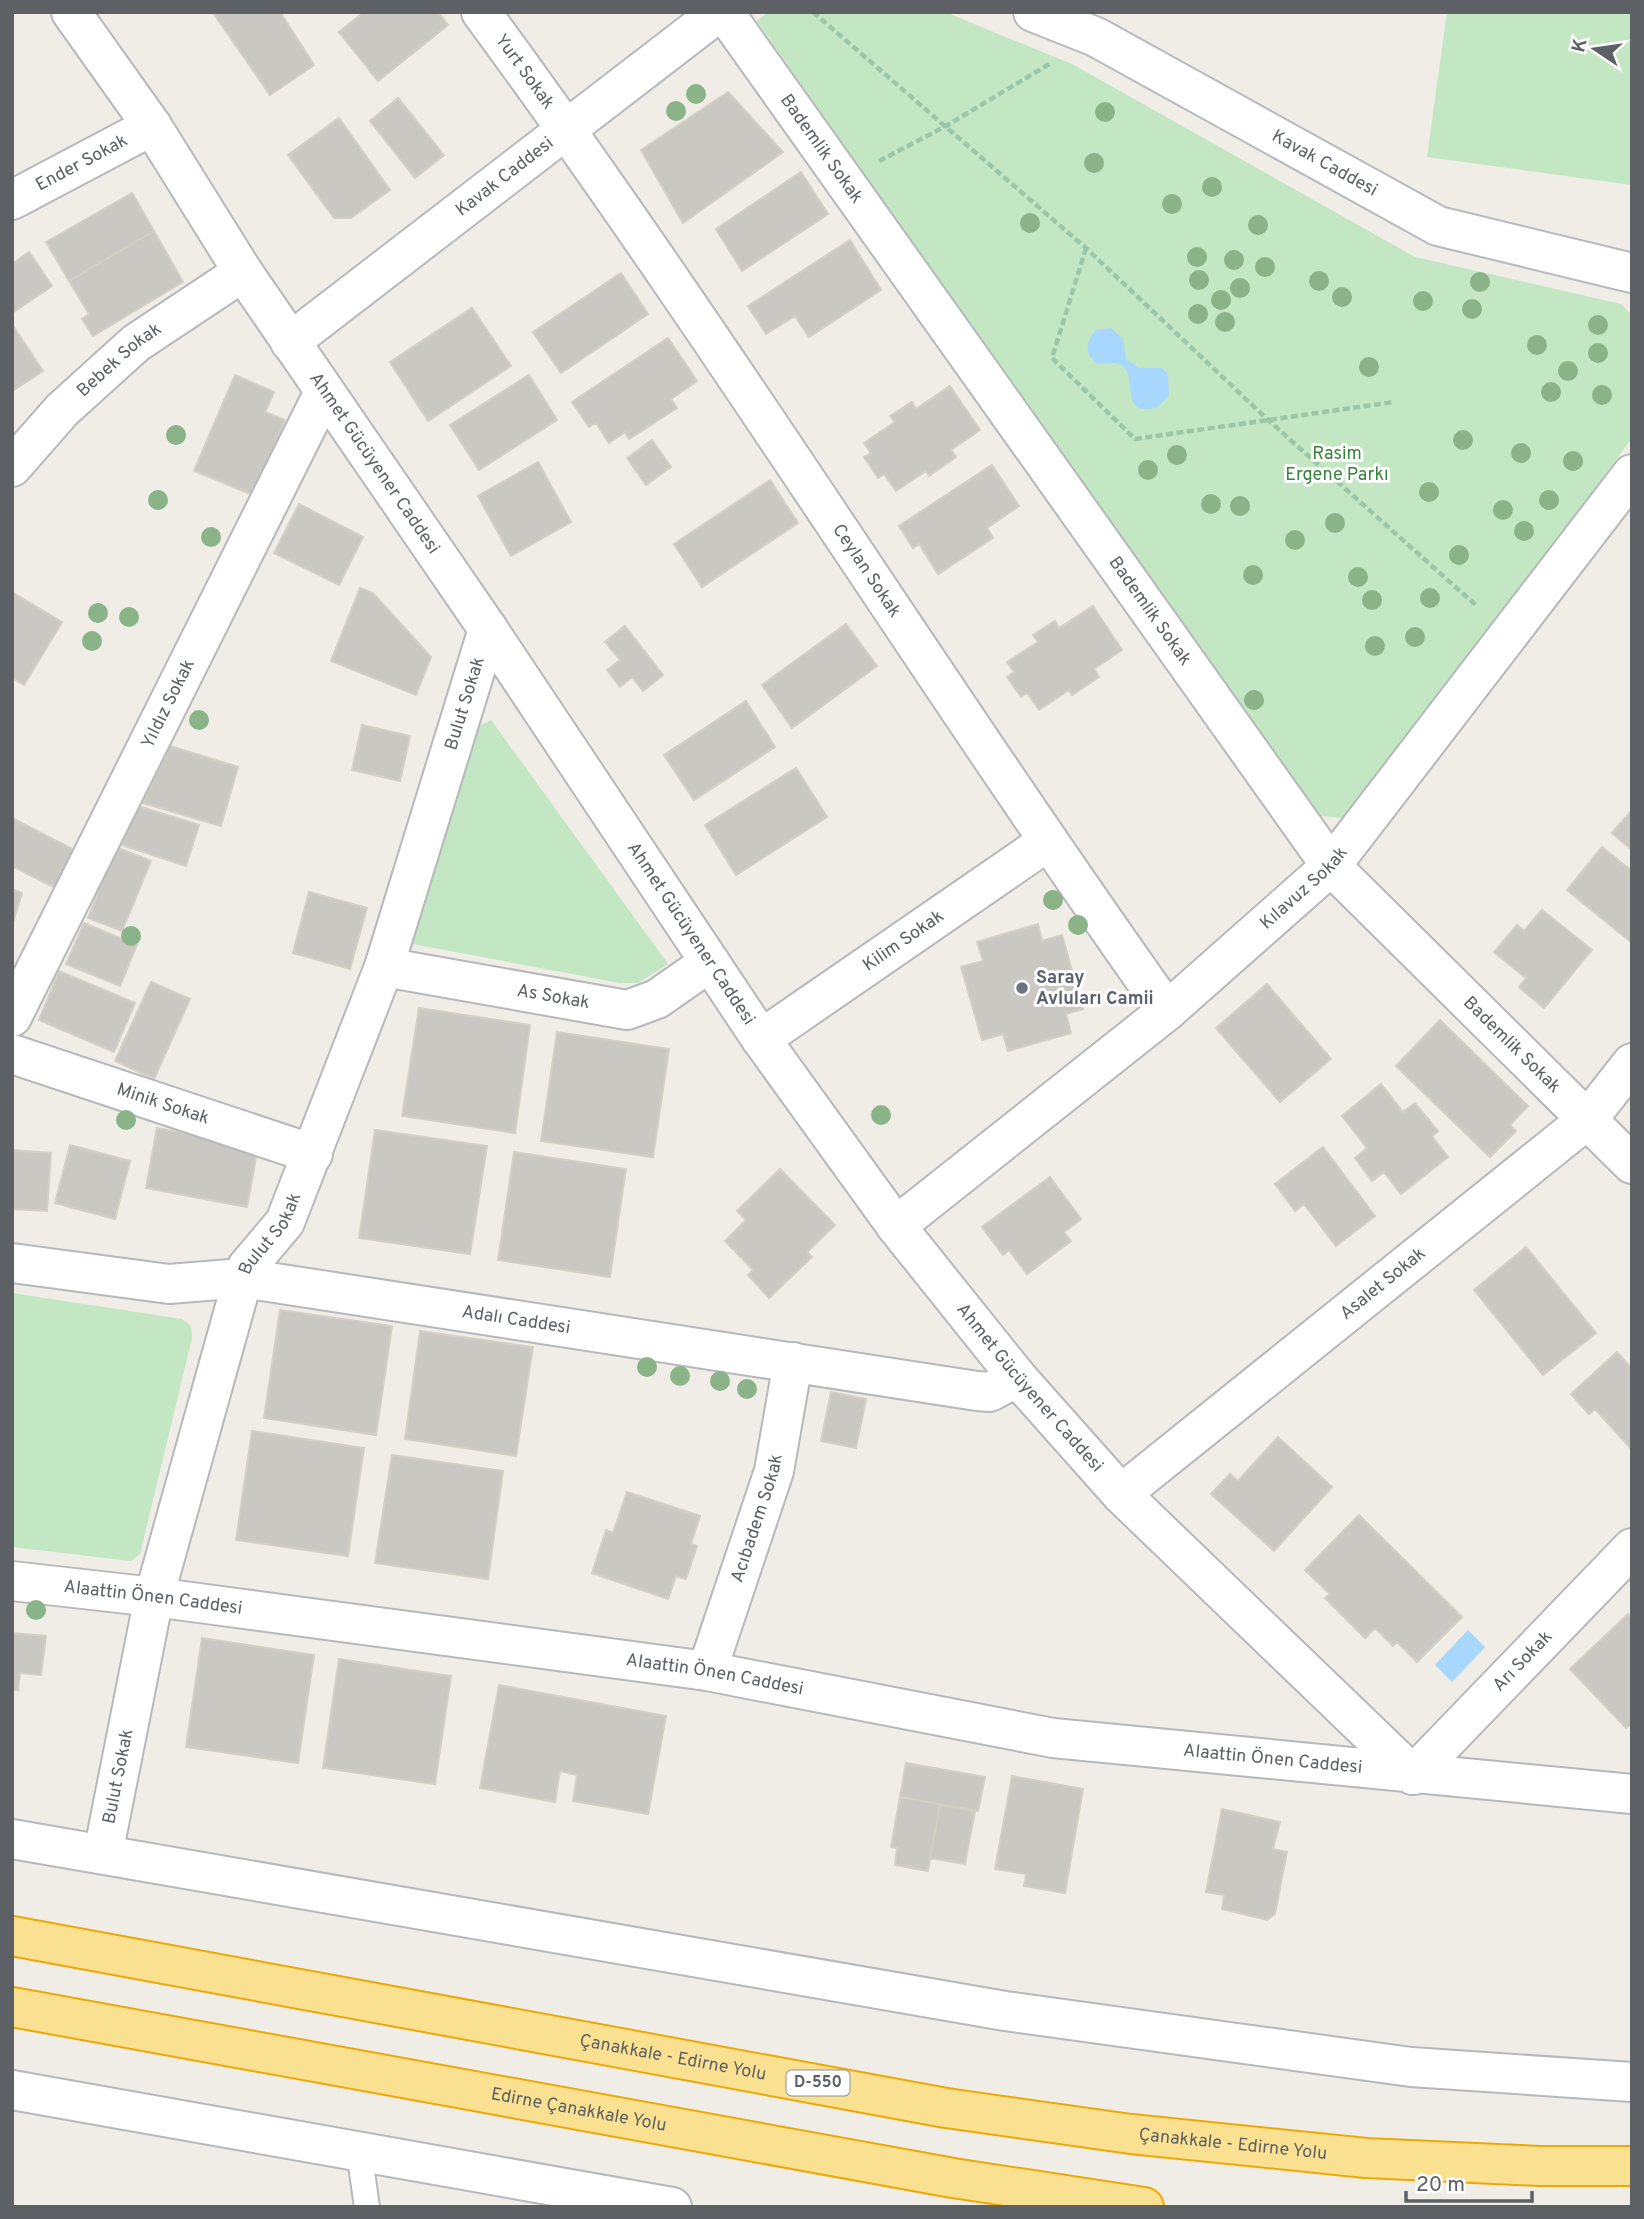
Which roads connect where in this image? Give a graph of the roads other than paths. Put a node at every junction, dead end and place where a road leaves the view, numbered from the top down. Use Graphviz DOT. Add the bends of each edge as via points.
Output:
graph roads {
  1 [pos="71,12"];
  2 [pos="481,12"];
  3 [pos="722,12"];
  4 [pos="1033,12"];
  5 [pos="152,127"];
  6 [pos="568,130"];
  7 [pos="12,200"];
  8 [pos="243,271"];
  9 [pos="1632,273"];
  10 [pos="290,342"];
  11 [pos="324,392"];
  12 [pos="12,467"];
  13 [pos="1632,474"];
  14 [pos="488,629"];
  15 [pos="1047,842"];
  16 [pos="1331,866"];
  17 [pos="710,962"];
  18 [pos="384,967"];
  19 [pos="1167,1011"];
  20 [pos="12,1017"];
  21 [pos="761,1039"];
  22 [pos="12,1054"];
  23 [pos="1632,1063"];
  24 [pos="1588,1119"];
  25 [pos="313,1154"];
  26 [pos="1632,1164"];
  27 [pos="896,1226"];
  28 [pos="12,1263"];
  29 [pos="243,1278"];
  30 [pos="793,1362"];
  31 [pos="1017,1377"];
  32 [pos="1121,1494"];
  33 [pos="1632,1548"];
  34 [pos="12,1581"];
  35 [pos="154,1597"];
  36 [pos="707,1671"];
  37 [pos="1413,1775"];
  38 [pos="1632,1794"];
  39 [pos="12,1839"];
  40 [pos="103,1854"];
  41 [pos="12,1936"];
  42 [pos="12,2007"];
  43 [pos="1632,2082"];
  44 [pos="12,2090"];
  45 [pos="1632,2147"];
  46 [pos="359,2151"];
  47 [pos="1540,2166"];
  48 [pos="1632,2166"];
  49 [pos="367,2207"];
  50 [pos="672,2207"];
  51 [pos="1144,2207"];
  1 -- 5 [label="street, Ahmet Gücüyener Caddesi"];
  2 -- 6 [label="street, Yurt Sokak"];
  3 -- 6 [label="street, Kavak Caddesi"];
  3 -- 16 [label="street, Bademlik Sokak"];
  4 -- 9 [label="street, Kavak Caddesi" via="1096,37 1438,226"];
  5 -- 7 [label="street, Ender Sokak"];
  5 -- 8 [label="street, Ahmet Gücüyener Caddesi"];
  6 -- 10 [label="street, Kavak Caddesi"];
  6 -- 15 [label="street, Ceylan Sokak"];
  8 -- 10 [label="street, Ahmet Gücüyener Caddesi"];
  8 -- 12 [label="street, Bebek Sokak" via="136,343 62,410"];
  10 -- 11 [label="street, Ahmet Gücüyener Caddesi"];
  11 -- 14 [label="street, Ahmet Gücüyener Caddesi"];
  11 -- 20 [label="street, Yıldız Sokak"];
  13 -- 16 [label="street, Kılavuz Sokak"];
  14 -- 17 [label="street, Ahmet Gücüyener Caddesi"];
  14 -- 18 [label="street, Bulut Sokak"];
  15 -- 19 [label="street, Ceylan Sokak"];
  15 -- 21 [label="street, Kilim Sokak"];
  16 -- 19 [label="street, Kılavuz Sokak"];
  16 -- 24 [label="street, Bademlik Sokak"];
  17 -- 18 [label="street, As Sokak" via="657,999 627,1010"];
  17 -- 21 [label="street, Ahmet Gücüyener Caddesi"];
  18 -- 25 [label="street, Bulut Sokak"];
  19 -- 27 [label="street, Kılavuz Sokak"];
  21 -- 27 [label="street, Ahmet Gücüyener Caddesi"];
  22 -- 25 [label="street, Minik Sokak"];
  23 -- 24 [label="street, Asalet Sokak"];
  24 -- 26 [label="street, Bademlik Sokak"];
  24 -- 32 [label="street, Asalet Sokak"];
  25 -- 29 [label="street, Bulut Sokak" via="285,1222"];
  27 -- 31 [label="street, Ahmet Gücüyener Caddesi"];
  28 -- 29 [label="street, Adalı Caddesi" via="169,1284"];
  29 -- 30 [label="street, Adalı Caddesi"];
  29 -- 35 [label="street, Bulut Sokak"];
  30 -- 31 [label="street, Adalı Caddesi" via="976,1391 990,1391"];
  30 -- 36 [label="street, Acıbadem Sokak" via="775,1471"];
  31 -- 32 [label="street, Ahmet Gücüyener Caddesi"];
  32 -- 37 [label="street, Ahmet Gücüyener Caddesi"];
  33 -- 37 [label="street, Arı Sokak"];
  34 -- 35 [label="street, Alaattin Önen Caddesi"];
  35 -- 36 [label="street, Alaattin Önen Caddesi"];
  35 -- 40 [label="street, Bulut Sokak"];
  36 -- 37 [label="street, Alaattin Önen Caddesi" via="1053,1738"];
  37 -- 38 [label="street, Alaattin Önen Caddesi"];
  39 -- 40 [label="street"];
  40 -- 43 [label="street" via="1005,2011 1411,2067"];
  41 -- 47 [label="highway, Çanakkale - Edirne Yolu / D-550" via="946,2108 1251,2148"];
  42 -- 51 [label="highway, Edirne Çanakkale Yolu" via="953,2178"];
  44 -- 46 [label="street"];
  45 -- 47 [label="street"];
  46 -- 49 [label="lane"];
  46 -- 50 [label="street"];
  47 -- 48 [label="highway, Çanakkale - Edirne Yolu / D-550"];
}
